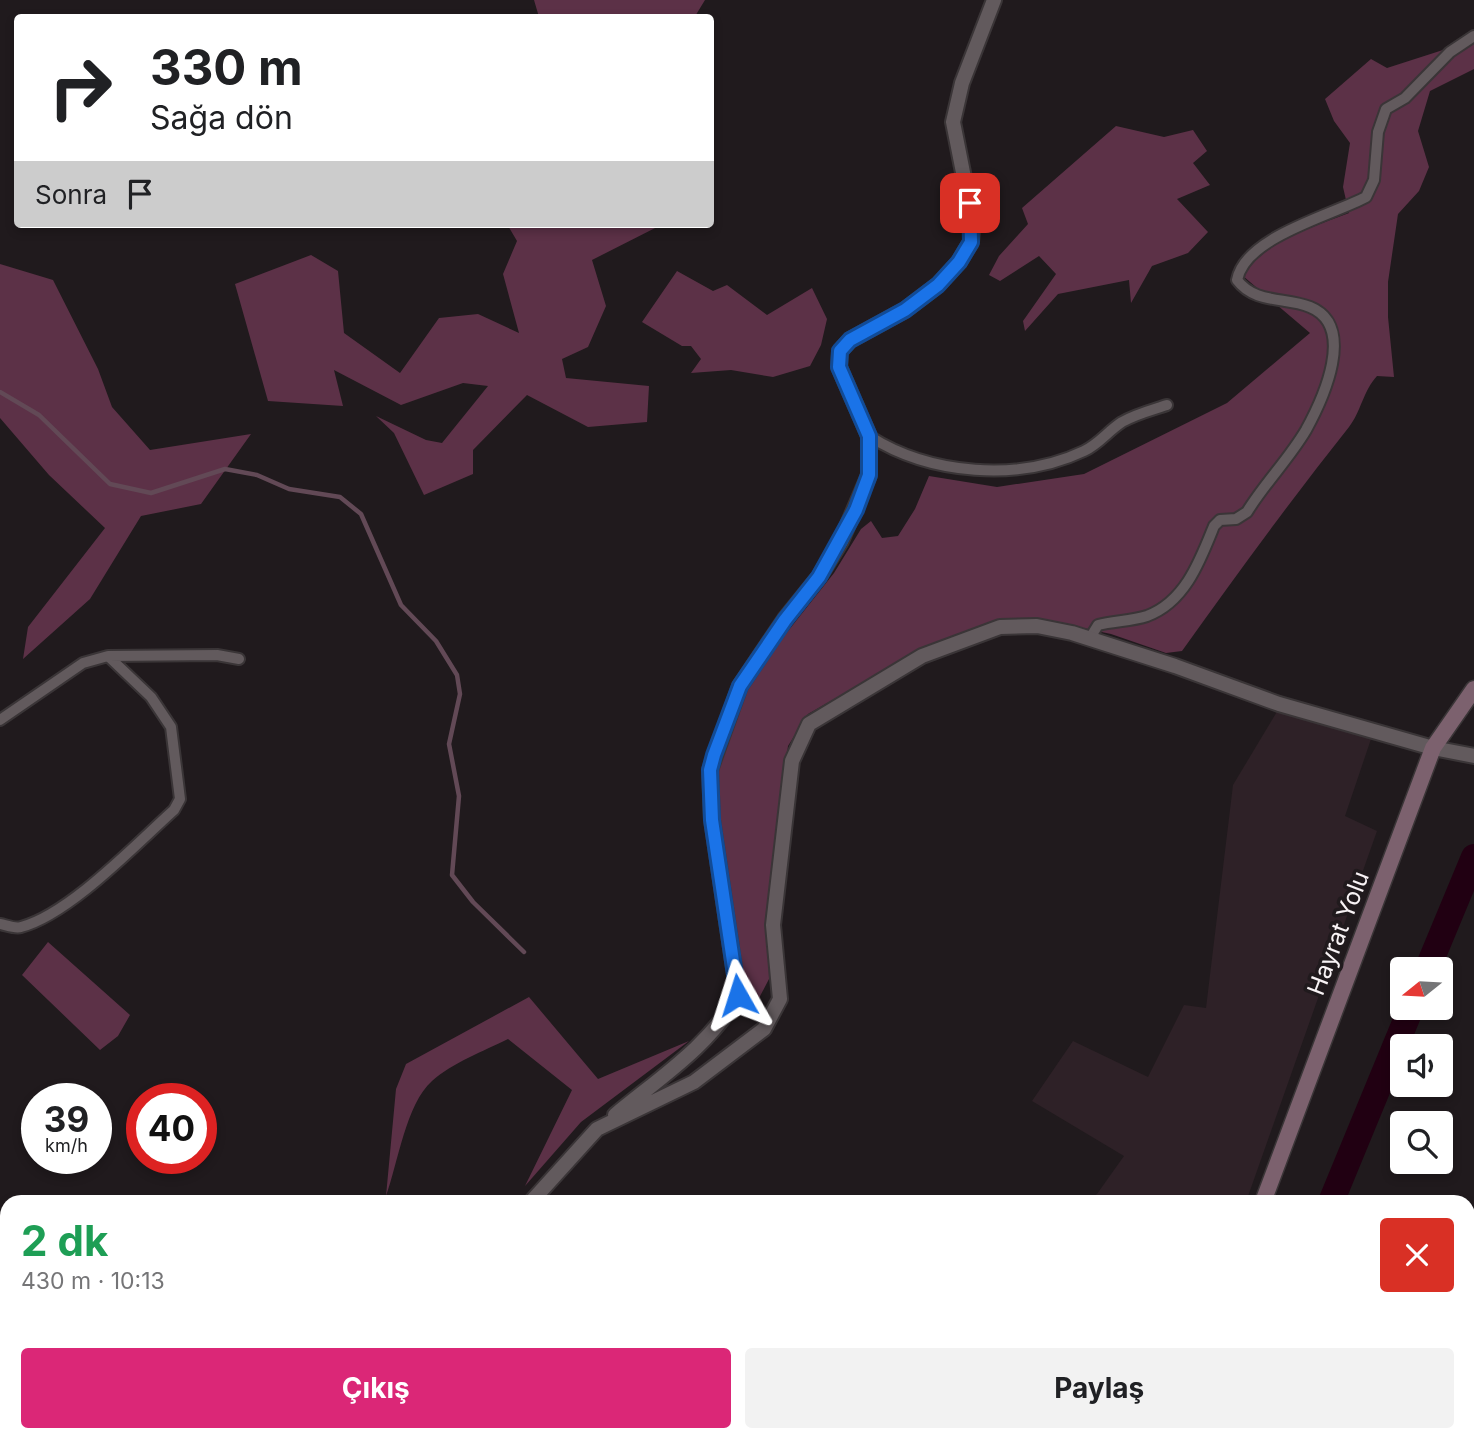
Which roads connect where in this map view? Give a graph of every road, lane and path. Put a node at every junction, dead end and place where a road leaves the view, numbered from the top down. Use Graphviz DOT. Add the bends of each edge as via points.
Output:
graph roads {
  1 [pos="994,0"];
  2 [pos="1474,36"];
  3 [pos="1167,405"];
  4 [pos="869,436"];
  5 [pos="1090,639"];
  6 [pos="108,656"];
  7 [pos="239,659"];
  8 [pos="1474,689"];
  9 [pos="0,720"];
  10 [pos="1433,748"];
  11 [pos="1474,756"];
  12 [pos="0,924"];
  13 [pos="597,1129"];
  14 [pos="537,1195"];
  15 [pos="1266,1195"];
  1 -- 4 [label="street" via="962,83 953,122 969,196 971,242 938,285 905,310 850,340 840,351 839,367"];
  2 -- 5 [label="street" via="1387,109 1378,132 1374,180 1366,197 1285,232 1239,268 1237,280 1243,288 1269,300 1309,307 1324,316 1335,337 1335,359 1306,430 1247,512 1214,526 1188,582 1168,606 1145,617 1098,625"];
  3 -- 4 [label="street" via="1122,422 1082,453 1014,471 931,462 889,449"];
  4 -- 13 [label="street" via="869,475 856,510 819,577 740,686 710,770 712,820 738,995 730,1011 673,1070"];
  5 -- 10 [label="street" via="1279,704"];
  5 -- 13 [label="street" via="1037,626 1000,628 922,656 808,724 792,761 782,837 773,925 779,999 764,1029 694,1082"];
  6 -- 7 [label="street"];
  6 -- 9 [label="street" via="83,663"];
  6 -- 12 [label="street" via="151,696 172,727 180,799 174,810 95,881 49,914 19,928"];
  8 -- 10 [label="main road, Hayrat Yolu"];
  10 -- 11 [label="street"];
  10 -- 15 [label="main road, Hayrat Yolu"];
  13 -- 14 [label="street"];
}
